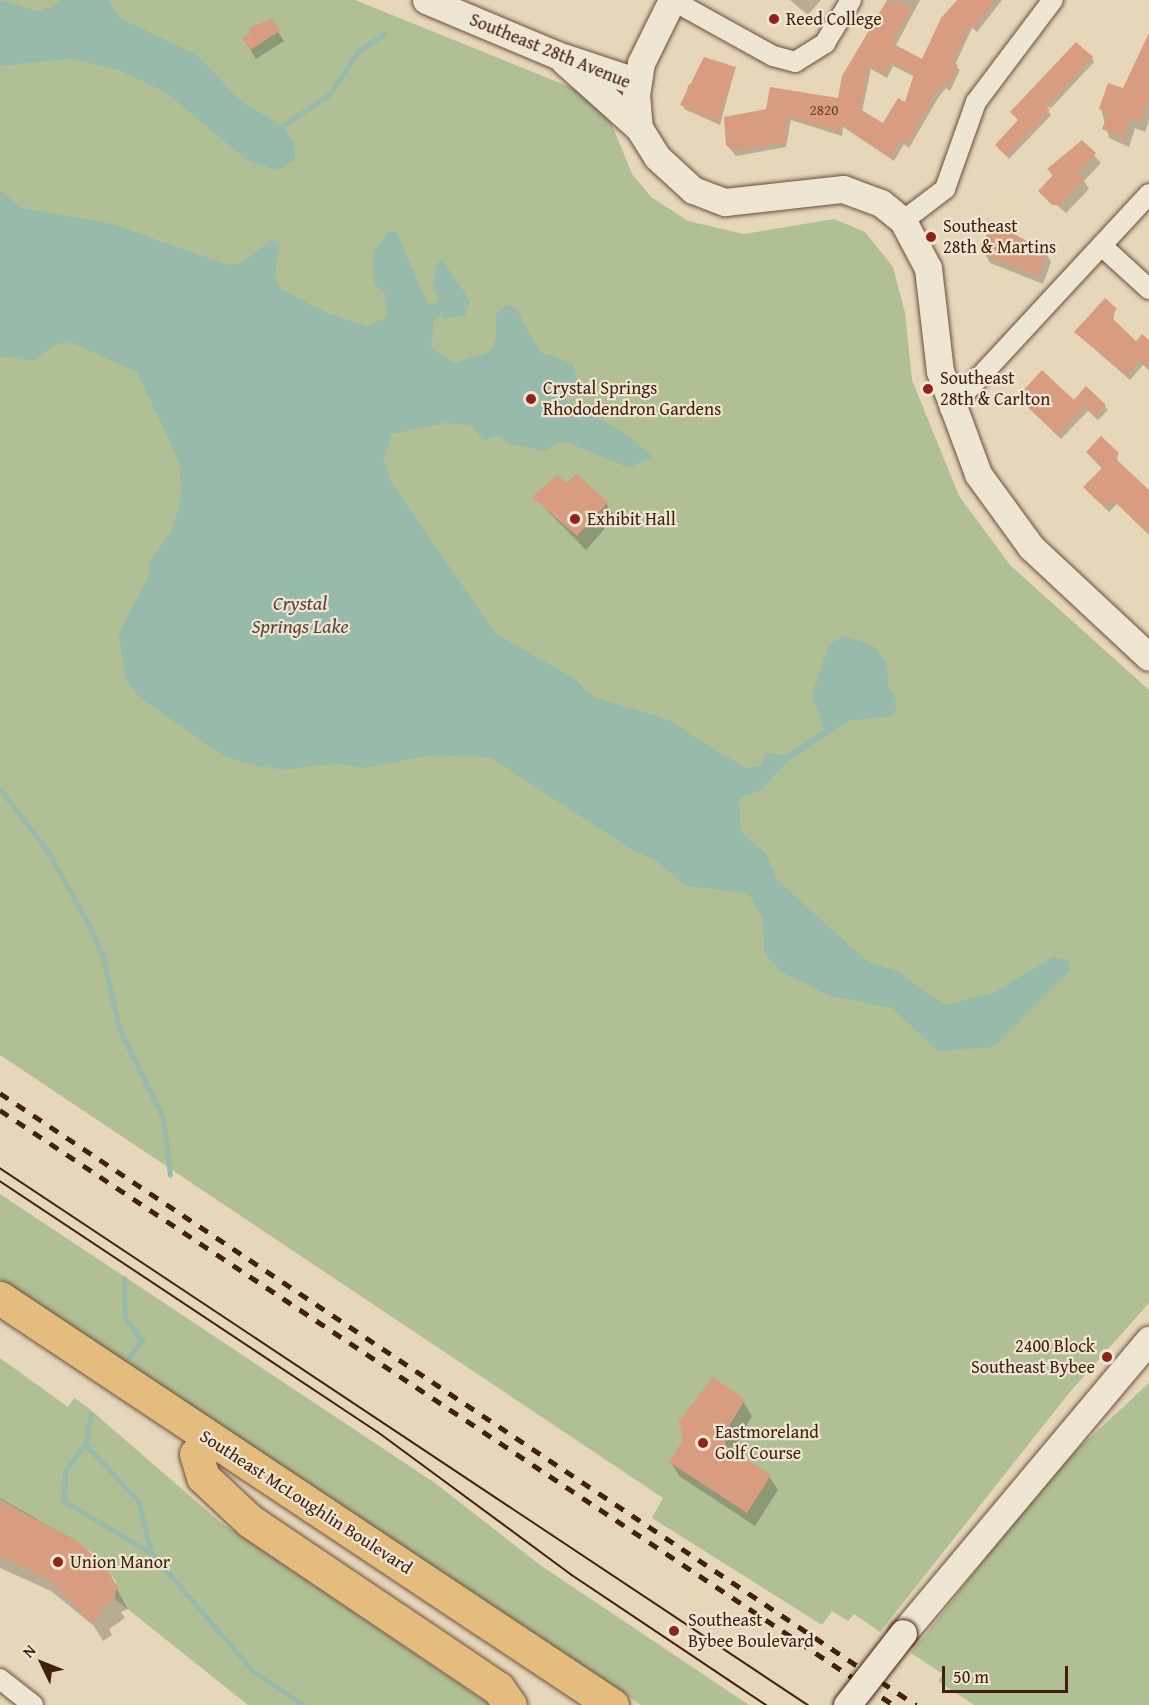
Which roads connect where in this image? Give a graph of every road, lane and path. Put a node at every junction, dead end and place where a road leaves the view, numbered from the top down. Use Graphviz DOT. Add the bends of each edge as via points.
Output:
graph roads {
  1 [pos="426,0"];
  2 [pos="672,0"];
  3 [pos="851,0"];
  4 [pos="1053,0"];
  5 [pos="557,55"];
  6 [pos="638,82"];
  7 [pos="639,128"];
  8 [pos="1149,194"];
  9 [pos="903,221"];
  10 [pos="1104,248"];
  11 [pos="1149,289"];
  12 [pos="950,409"];
  13 [pos="1149,657"];
  14 [pos="0,1298"];
  15 [pos="0,1324"];
  16 [pos="1149,1340"];
  17 [pos="110,1385"];
  18 [pos="196,1454"];
  19 [pos="0,1679"];
  20 [pos="33,1705"];
  21 [pos="510,1705"];
  22 [pos="574,1705"];
  23 [pos="612,1705"];
  24 [pos="847,1705"];
  1 -- 5 [label="main road, Southeast 28th Avenue"];
  2 -- 3 [label="street" via="773,56 795,62 825,43"];
  2 -- 6 [label="main road" via="641,63"];
  4 -- 9 [label="street" via="976,102 951,177 937,198"];
  5 -- 6 [label="main road, Southeast 28th Avenue"];
  5 -- 7 [label="main road"];
  6 -- 7 [label="main road, Southeast 28th Avenue"];
  7 -- 9 [label="main road" via="663,165 709,197 744,203 815,188 843,189 881,203"];
  8 -- 10 [label="street"];
  9 -- 12 [label="main road" via="928,268 935,350"];
  10 -- 11 [label="street"];
  10 -- 12 [label="street"];
  12 -- 13 [label="main road" via="978,474 1009,521"];
  14 -- 17 [label="highway, Southeast McLoughlin Boulevard"];
  15 -- 17 [label="highway, Southeast McLoughlin Boulevard"];
  16 -- 24 [label="main road, bridge" via="903,1632"];
  17 -- 18 [label="highway, Southeast McLoughlin Boulevard"];
  17 -- 23 [label="highway, Southeast McLoughlin Boulevard"];
  18 -- 21 [label="highway" via="203,1477 250,1521 498,1688"];
  18 -- 22 [label="highway, Southeast McLoughlin Boulevard"];
  19 -- 20 [label="street"];
}
